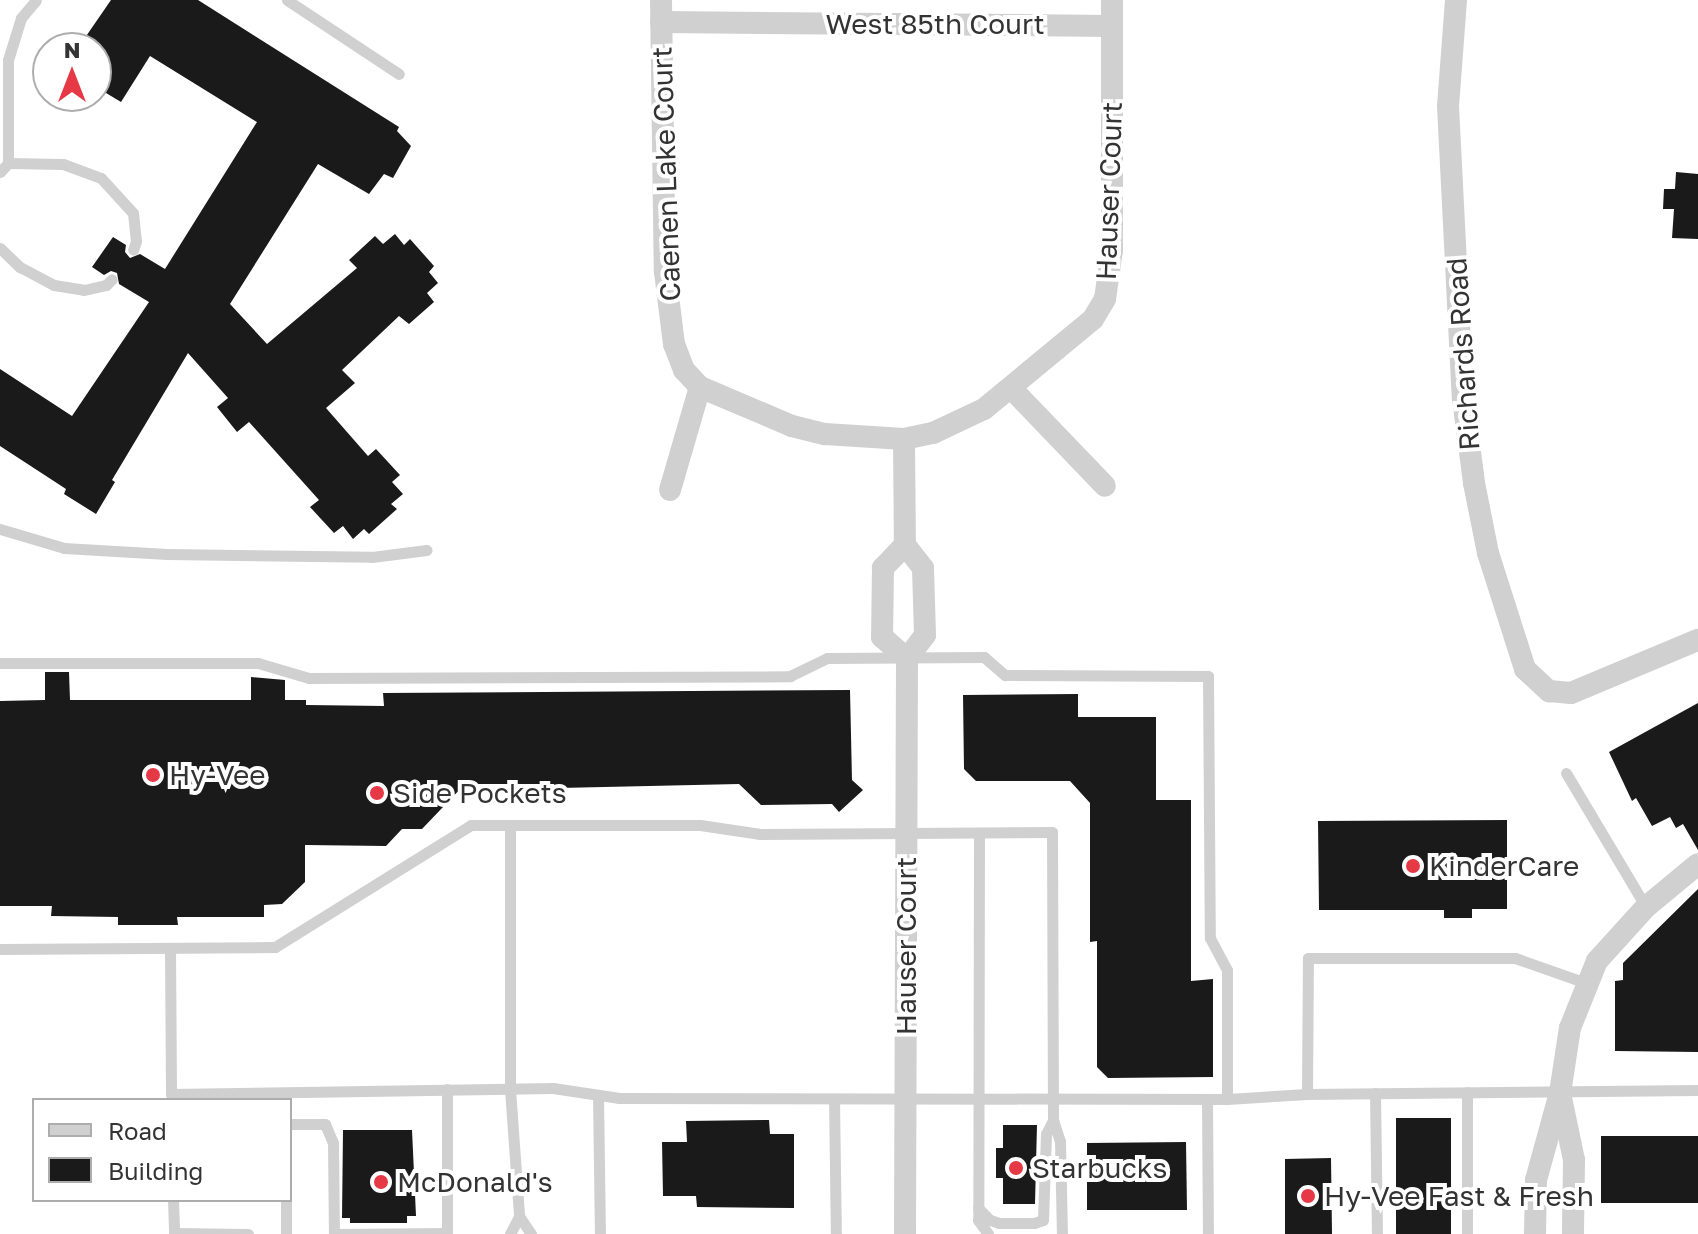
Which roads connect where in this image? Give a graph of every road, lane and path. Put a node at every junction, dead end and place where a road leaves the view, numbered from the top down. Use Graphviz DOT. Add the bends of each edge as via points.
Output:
graph roads {
  1 [pos="36,0"];
  2 [pos="287,0"];
  3 [pos="1112,0"];
  4 [pos="1456,0"];
  5 [pos="661,11"];
  6 [pos="1112,26"];
  7 [pos="399,74"];
  8 [pos="4,168"];
  9 [pos="0,248"];
  10 [pos="133,250"];
  11 [pos="112,279"];
  12 [pos="700,387"];
  13 [pos="1012,389"];
  14 [pos="904,439"];
  15 [pos="1105,486"];
  16 [pos="670,490"];
  17 [pos="0,529"];
  18 [pos="905,545"];
  19 [pos="427,550"];
  20 [pos="1698,640"];
  21 [pos="907,659"];
  22 [pos="0,663"];
  23 [pos="1566,773"];
  24 [pos="510,825"];
  25 [pos="979,833"];
  26 [pos="906,834"];
  27 [pos="1698,864"];
  28 [pos="1646,907"];
  29 [pos="170,948"];
  30 [pos="0,949"];
  31 [pos="1586,983"];
  32 [pos="447,1089"];
  33 [pos="510,1089"];
  34 [pos="1698,1090"];
  35 [pos="1467,1092"];
  36 [pos="1375,1093"];
  37 [pos="1560,1093"];
  38 [pos="1307,1094"];
  39 [pos="598,1095"];
  40 [pos="172,1097"];
  41 [pos="834,1099"];
  42 [pos="906,1099"];
  43 [pos="980,1099"];
  44 [pos="1053,1099"];
  45 [pos="1207,1099"];
  46 [pos="1227,1099"];
  47 [pos="1053,1120"];
  48 [pos="292,1124"];
  49 [pos="173,1202"];
  50 [pos="286,1202"];
  51 [pos="978,1208"];
  52 [pos="519,1216"];
  53 [pos="174,1233"];
  54 [pos="248,1234"];
  55 [pos="286,1234"];
  56 [pos="334,1234"];
  57 [pos="510,1234"];
  58 [pos="531,1234"];
  59 [pos="600,1234"];
  60 [pos="836,1234"];
  61 [pos="905,1234"];
  62 [pos="988,1234"];
  63 [pos="1062,1234"];
  64 [pos="1208,1234"];
  65 [pos="1377,1234"];
  66 [pos="1467,1234"];
  67 [pos="1535,1234"];
  68 [pos="1573,1234"];
  1 -- 8 [label="lane" via="21,18 8,60"];
  2 -- 7 [label="lane"];
  3 -- 6 [label="street, Hauser Court"];
  4 -- 20 [label="street, Richards Road" via="1448,106 1463,399 1474,483 1500,597 1525,669 1549,691 1571,693"];
  5 -- 6 [label="street, West 85th Court"];
  5 -- 12 [label="street, Caenen Lake Court" via="665,272 674,344 684,370"];
  6 -- 13 [label="street, Hauser Court" via="1112,250 1105,299 1093,319"];
  8 -- 10 [label="lane" via="63,164 101,178 133,213"];
  9 -- 11 [label="lane" via="20,267 54,285 84,290"];
  12 -- 14 [label="street" via="792,426 825,434"];
  12 -- 16 [label="street"];
  13 -- 14 [label="street, Hauser Court" via="933,433"];
  13 -- 15 [label="street"];
  14 -- 18 [label="street, Hauser Court"];
  17 -- 19 [label="lane" via="64,548 155,554 372,557"];
  18 -- 21 [label="street, Hauser Court" via="923,568 925,635"];
  18 -- 21 [label="street" via="883,568 882,637"];
  21 -- 22 [label="lane" via="827,658 790,676 309,678 258,663"];
  21 -- 26 [label="street, Hauser Court"];
  21 -- 46 [label="lane" via="984,657 1005,675 1208,676 1210,938 1227,970"];
  23 -- 28 [label="lane"];
  24 -- 26 [label="lane" via="700,825 760,834"];
  24 -- 29 [label="lane" via="471,825 275,947"];
  24 -- 33 [label="lane"];
  25 -- 26 [label="lane"];
  25 -- 43 [label="lane"];
  25 -- 44 [label="lane" via="1052,832"];
  26 -- 42 [label="street, Hauser Court"];
  27 -- 28 [label="street"];
  28 -- 31 [label="street" via="1597,961"];
  29 -- 30 [label="lane"];
  29 -- 40 [label="lane"];
  31 -- 37 [label="street" via="1570,1028"];
  31 -- 38 [label="lane" via="1515,958 1308,958"];
  32 -- 33 [label="lane"];
  32 -- 40 [label="lane"];
  32 -- 56 [label="lane" via="447,1233"];
  33 -- 39 [label="lane"];
  33 -- 52 [label="lane"];
  34 -- 37 [label="lane"];
  35 -- 36 [label="lane"];
  35 -- 37 [label="lane"];
  35 -- 66 [label="lane"];
  36 -- 38 [label="lane"];
  36 -- 65 [label="lane"];
  37 -- 67 [label="street" via="1536,1180"];
  37 -- 68 [label="street" via="1574,1160"];
  38 -- 46 [label="lane"];
  39 -- 41 [label="lane"];
  39 -- 59 [label="lane"];
  41 -- 42 [label="lane"];
  41 -- 60 [label="lane"];
  42 -- 43 [label="lane"];
  42 -- 61 [label="street, Hauser Court"];
  43 -- 44 [label="lane"];
  43 -- 51 [label="lane"];
  44 -- 45 [label="lane"];
  44 -- 47 [label="lane"];
  45 -- 46 [label="lane"];
  45 -- 64 [label="lane"];
  47 -- 51 [label="lane" via="1046,1134 1043,1220 999,1223"];
  47 -- 63 [label="lane" via="1060,1141"];
  48 -- 56 [label="lane" via="325,1124 333,1143"];
  49 -- 53 [label="lane"];
  50 -- 55 [label="lane"];
  51 -- 62 [label="lane" via="978,1220"];
  52 -- 57 [label="lane"];
  52 -- 58 [label="lane"];
  53 -- 54 [label="lane"];
}
